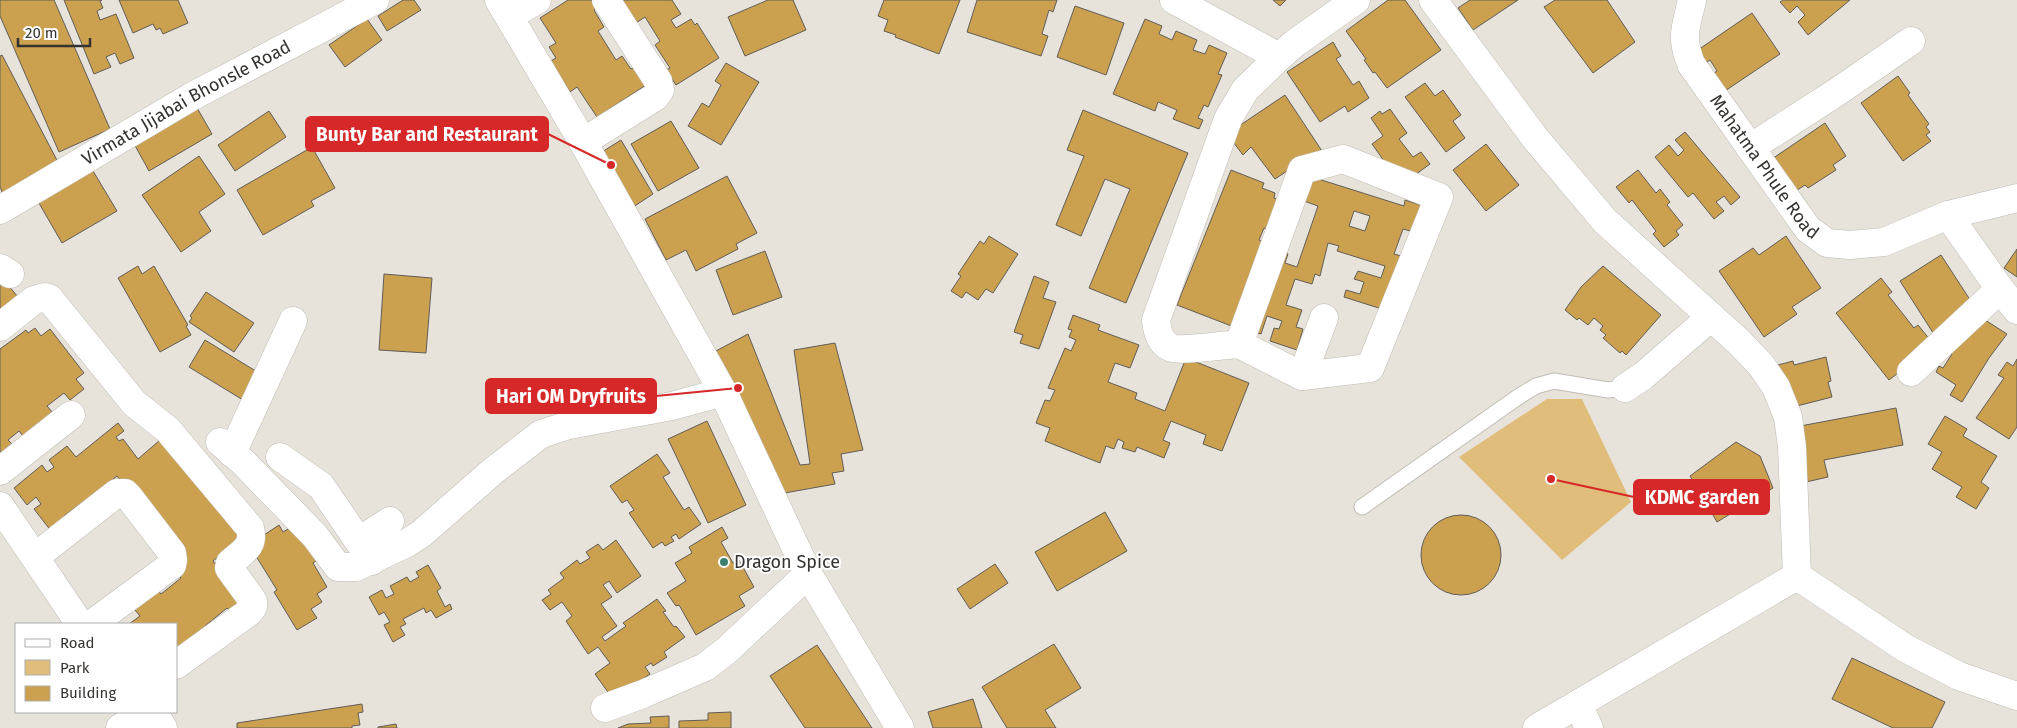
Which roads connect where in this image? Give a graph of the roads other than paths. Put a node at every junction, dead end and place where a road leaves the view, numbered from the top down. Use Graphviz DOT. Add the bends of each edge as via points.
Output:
graph roads {
  1 [pos="375,0"];
  2 [pos="537,0"];
  3 [pos="606,0"];
  4 [pos="1174,0"];
  5 [pos="1356,0"];
  6 [pos="1433,0"];
  7 [pos="1692,0"];
  8 [pos="504,8"];
  9 [pos="1911,41"];
  10 [pos="1279,57"];
  11 [pos="583,142"];
  12 [pos="1750,148"];
  13 [pos="2017,198"];
  14 [pos="0,210"];
  15 [pos="1948,215"];
  16 [pos="2000,290"];
  17 [pos="2017,310"];
  18 [pos="1711,317"];
  19 [pos="1324,318"];
  20 [pos="293,321"];
  21 [pos="0,327"];
  22 [pos="1239,344"];
  23 [pos="1911,372"];
  24 [pos="1302,376"];
  25 [pos="1625,388"];
  26 [pos="723,392"];
  27 [pos="71,415"];
  28 [pos="280,457"];
  29 [pos="0,471"];
  30 [pos="0,506"];
  31 [pos="1362,507"];
  32 [pos="390,521"];
  33 [pos="366,551"];
  34 [pos="35,557"];
  35 [pos="808,574"];
  36 [pos="1797,576"];
  37 [pos="79,623"];
  38 [pos="93,623"];
  39 [pos="178,664"];
  40 [pos="2017,696"];
  41 [pos="605,708"];
  42 [pos="1584,716"];
  43 [pos="120,728"];
  44 [pos="163,728"];
  45 [pos="900,728"];
  46 [pos="1537,728"];
  1 -- 14 [label="street, Virmata Jijabai Bhonsle Road" via="191,97"];
  2 -- 8 [label="street"];
  3 -- 11 [label="street" via="658,81 660,90 656,96"];
  4 -- 10 [label="street"];
  5 -- 10 [label="street"];
  6 -- 18 [label="street" via="1535,138 1605,221"];
  7 -- 12 [label="street, Mahatma Phule Road" via="1684,33 1691,64"];
  8 -- 11 [label="street"];
  9 -- 12 [label="street"];
  10 -- 22 [label="street" via="1245,90 1228,119 1156,320 1157,333 1173,349"];
  11 -- 26 [label="street"];
  12 -- 15 [label="street, Mahatma Phule Road" via="1808,229 1826,243 1884,242"];
  13 -- 15 [label="street, Mahatma Phule Road"];
  15 -- 16 [label="street"];
  16 -- 17 [label="street"];
  16 -- 23 [label="street"];
  18 -- 25 [label="street"];
  18 -- 36 [label="street" via="1761,365 1776,387 1788,417"];
  19 -- 24 [label="street"];
  20 -- 33 [label="street" via="226,447 315,536 338,567 356,568"];
  21 -- 39 [label="street" via="34,300 49,298 134,403 168,430 250,528 249,546 230,563 229,568 252,600 253,607"];
  22 -- 24 [label="street"];
  22 -- 24 [label="street" via="1302,170 1343,159 1439,197 1370,368"];
  25 -- 31 [label="lane" via="1608,390 1554,381 1536,386"];
  26 -- 33 [label="street" via="672,406 569,424 541,434 421,534"];
  26 -- 35 [label="street"];
  27 -- 29 [label="street"];
  28 -- 33 [label="street" via="321,486"];
  30 -- 34 [label="street"];
  32 -- 33 [label="street"];
  34 -- 37 [label="street"];
  34 -- 38 [label="street" via="117,493 125,493 129,497 174,560 172,565"];
  35 -- 41 [label="street" via="726,651 705,666"];
  35 -- 45 [label="street"];
  36 -- 40 [label="street" via="1905,648 1959,676"];
  36 -- 42 [label="street"];
  42 -- 46 [label="street"];
  43 -- 44 [label="street" via="143,714 157,718"];
}
